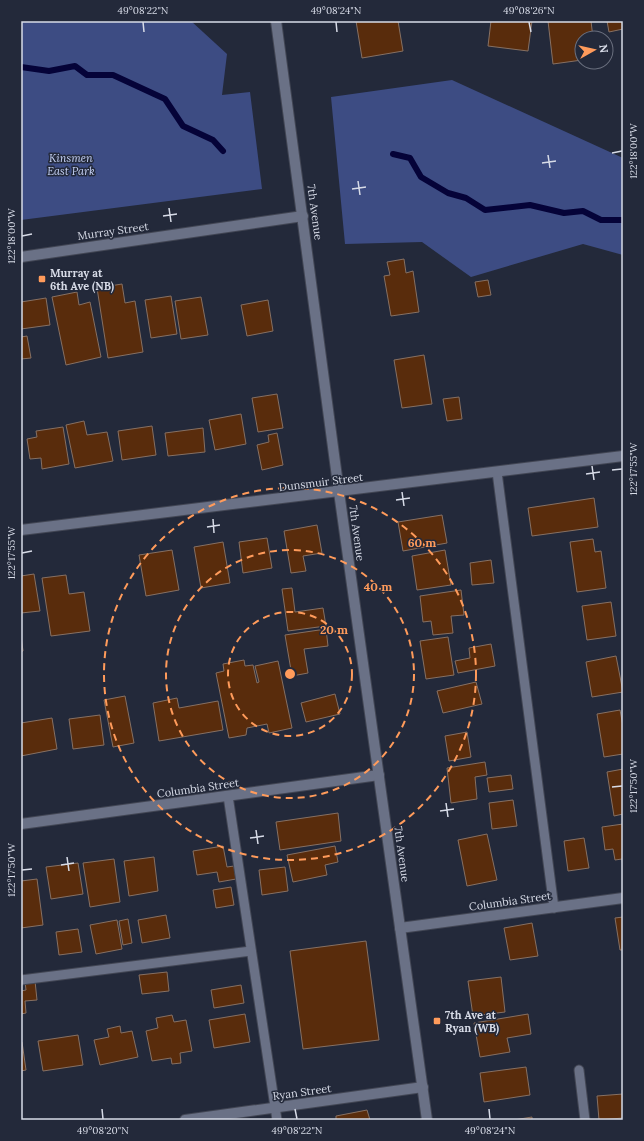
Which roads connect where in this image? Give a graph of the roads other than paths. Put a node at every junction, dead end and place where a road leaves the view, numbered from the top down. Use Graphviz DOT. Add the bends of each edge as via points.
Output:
graph roads {
  1 [pos="276,21"];
  2 [pos="303,216"];
  3 [pos="21,257"];
  4 [pos="623,456"];
  5 [pos="497,472"];
  6 [pos="339,492"];
  7 [pos="21,530"];
  8 [pos="379,775"];
  9 [pos="228,796"];
  10 [pos="21,824"];
  11 [pos="623,898"];
  12 [pos="554,908"];
  13 [pos="400,928"];
  14 [pos="252,951"];
  15 [pos="21,980"];
  16 [pos="579,1070"];
  17 [pos="423,1088"];
  18 [pos="275,1108"];
  19 [pos="185,1120"];
  20 [pos="277,1120"];
  21 [pos="427,1120"];
  22 [pos="585,1120"];
  1 -- 2 [label="street, 7th Avenue"];
  2 -- 3 [label="street, Murray Street"];
  2 -- 6 [label="street, 7th Avenue"];
  4 -- 5 [label="street, Dunsmuir Street"];
  5 -- 6 [label="street, Dunsmuir Street"];
  5 -- 12 [label="lane"];
  6 -- 7 [label="street, Dunsmuir Street"];
  6 -- 8 [label="street, 7th Avenue"];
  8 -- 9 [label="street, Columbia Street"];
  8 -- 13 [label="street, 7th Avenue"];
  9 -- 10 [label="street, Columbia Street"];
  9 -- 14 [label="lane"];
  11 -- 12 [label="street, Columbia Street"];
  12 -- 13 [label="street, Columbia Street"];
  13 -- 17 [label="street, 7th Avenue"];
  14 -- 15 [label="lane"];
  14 -- 18 [label="lane"];
  16 -- 22 [label="lane"];
  17 -- 18 [label="street, Ryan Street"];
  17 -- 21 [label="street, 7th Avenue"];
  18 -- 19 [label="street, Ryan Street"];
  18 -- 20 [label="lane"];
}
